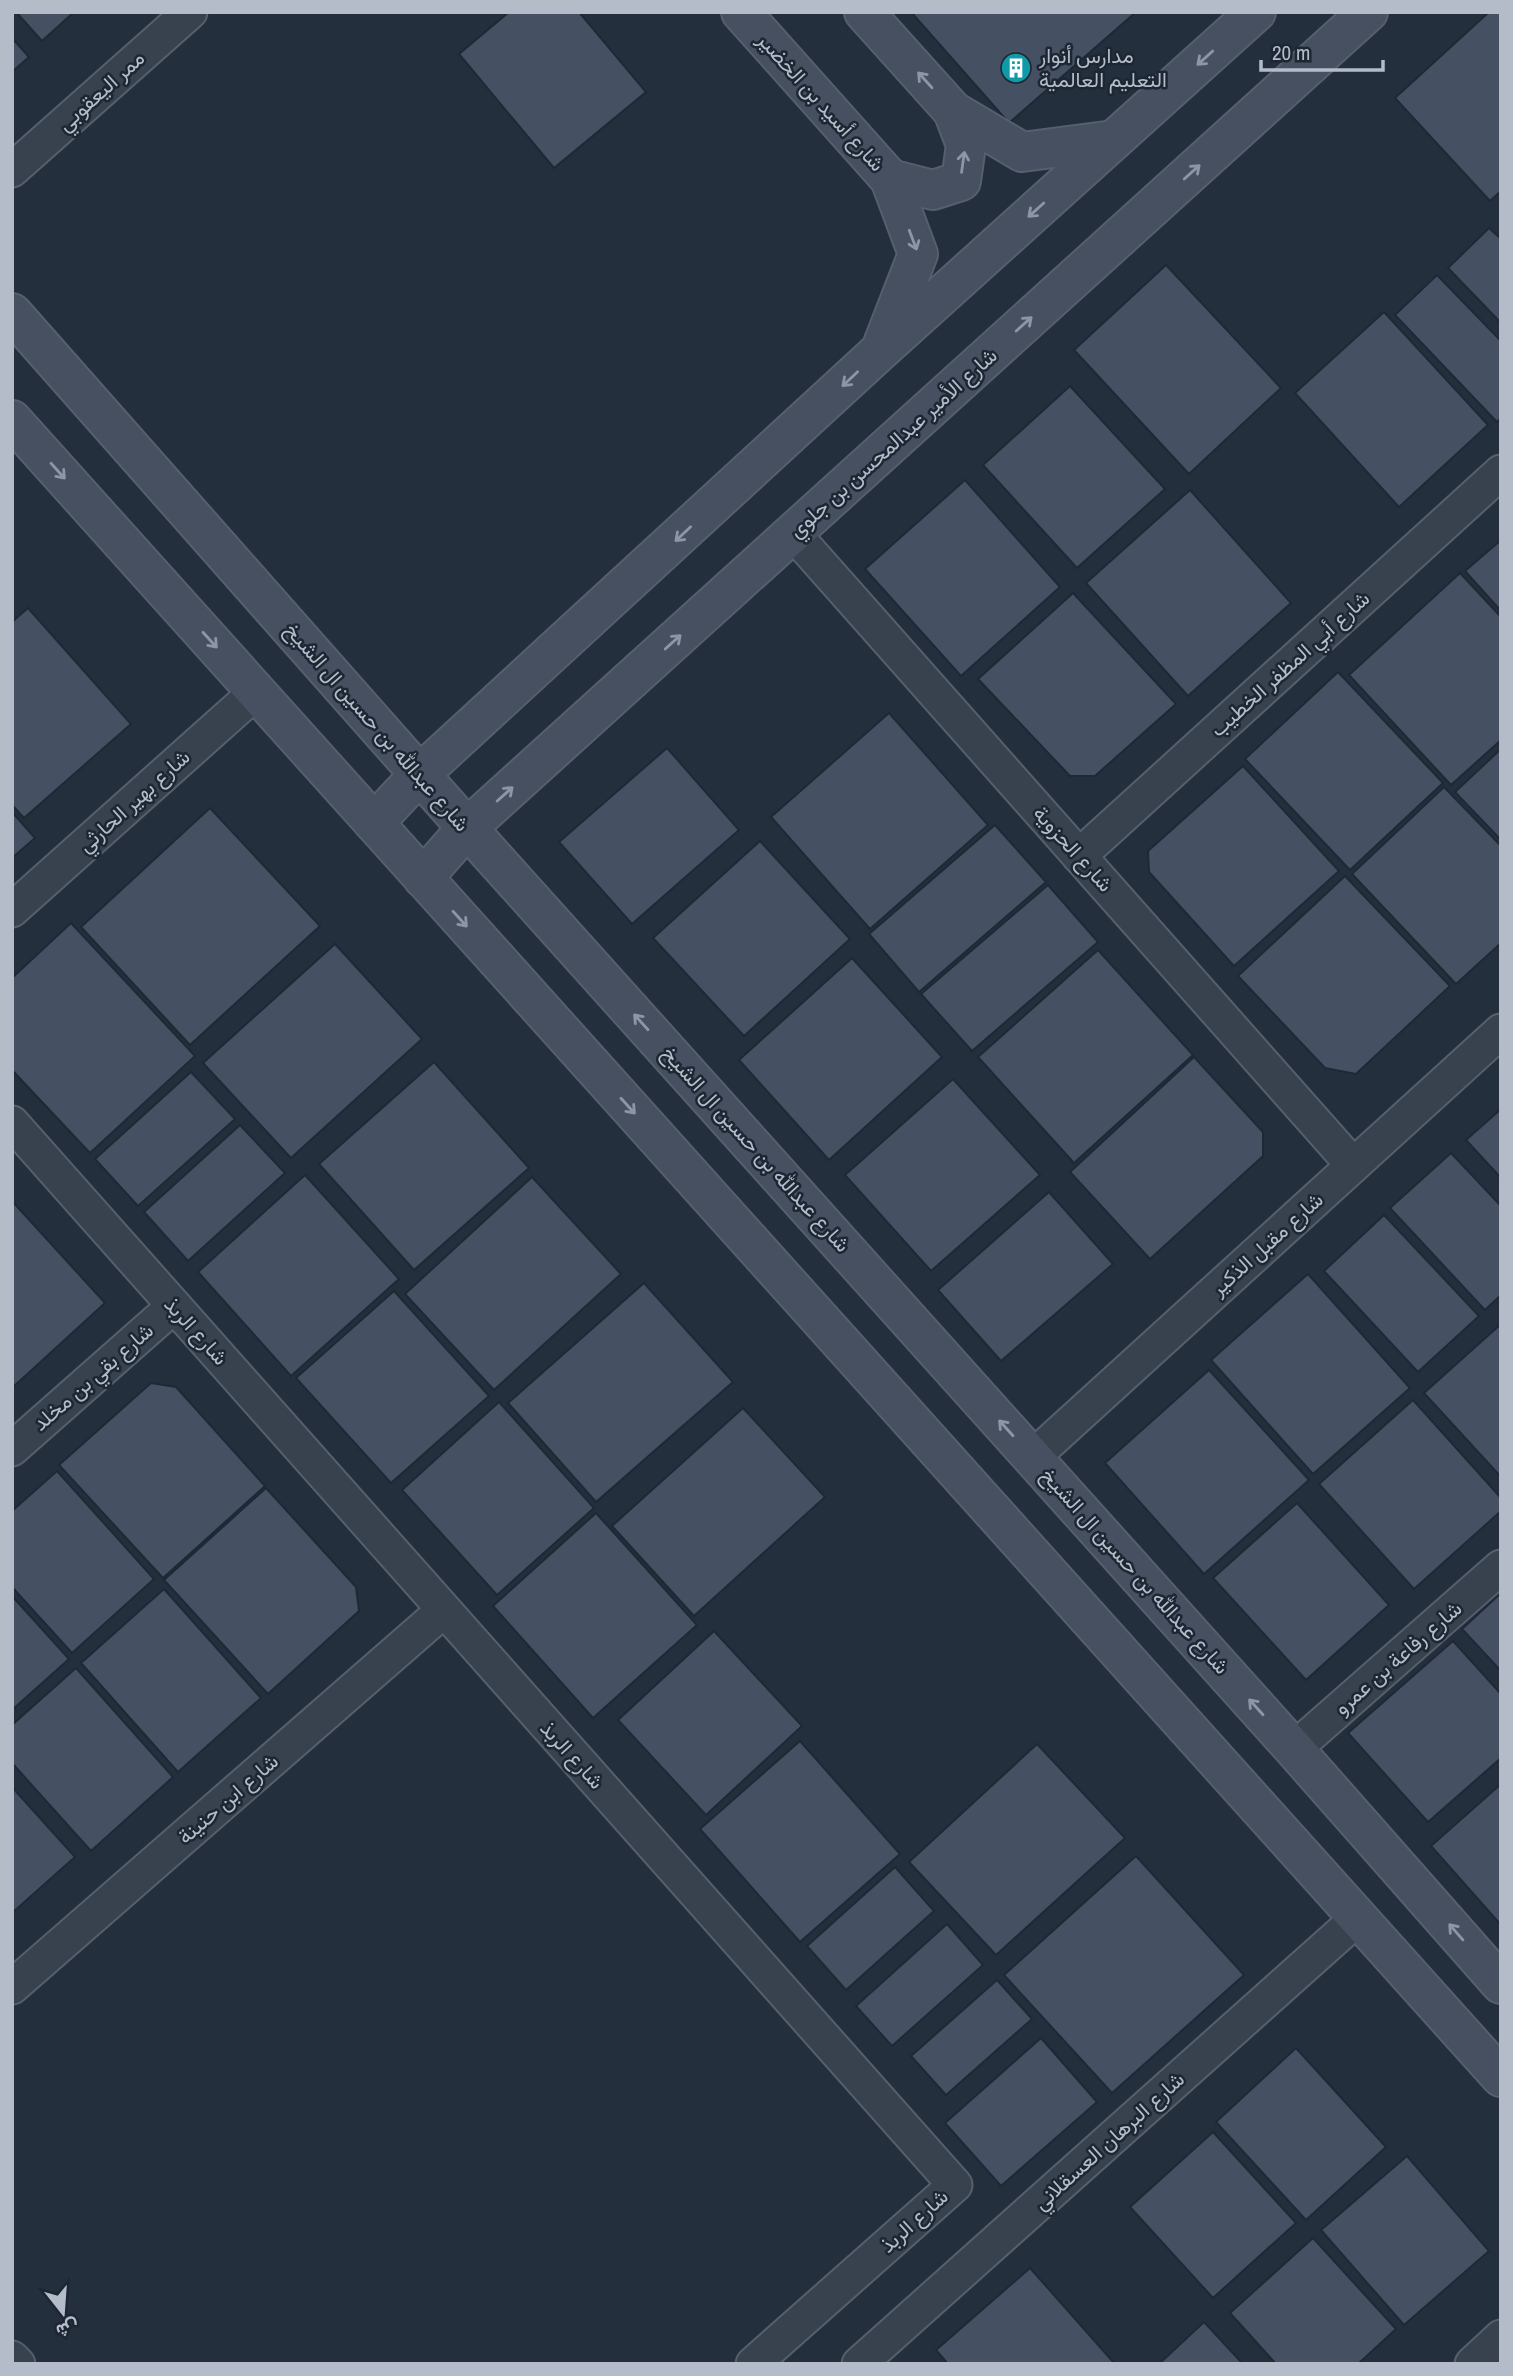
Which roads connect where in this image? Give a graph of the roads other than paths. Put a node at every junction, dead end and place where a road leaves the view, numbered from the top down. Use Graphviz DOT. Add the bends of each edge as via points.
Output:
graph roads {
  1 [pos="190,12"];
  2 [pos="741,12"];
  3 [pos="864,12"];
  4 [pos="1256,12"];
  5 [pos="1368,12"];
  6 [pos="953,111"];
  7 [pos="1114,140"];
  8 [pos="12,170"];
  9 [pos="890,179"];
  10 [pos="12,313"];
  11 [pos="880,351"];
  12 [pos="12,420"];
  13 [pos="1501,472"];
  14 [pos="793,533"];
  15 [pos="256,692"];
  16 [pos="419,775"];
  17 [pos="374,823"];
  18 [pos="467,828"];
  19 [pos="1079,856"];
  20 [pos="423,878"];
  21 [pos="12,910"];
  22 [pos="1501,1031"];
  23 [pos="12,1122"];
  24 [pos="1353,1166"];
  25 [pos="174,1306"];
  26 [pos="12,1449"];
  27 [pos="1033,1457"];
  28 [pos="1501,1567"];
  29 [pos="444,1610"];
  30 [pos="1294,1749"];
  31 [pos="1358,1918"];
  32 [pos="1501,1983"];
  33 [pos="12,1987"];
  34 [pos="1501,2077"];
  35 [pos="1501,2337"];
  36 [pos="12,2358"];
  37 [pos="18,2364"];
  38 [pos="754,2364"];
  39 [pos="859,2364"];
  40 [pos="1472,2364"];
  1 -- 8 [label="street, ممر اليعقوبي"];
  2 -- 9 [label="street, شارع أسيد بن الخضير"];
  6 -- 3 [label="street, one-way"];
  4 -- 7 [label="street, one-way"];
  14 -- 5 [label="street, شارع الأمير عبدالمحسن بن جلوي, one-way"];
  6 -- 7 [label="street" via="1022,152"];
  9 -- 6 [label="street, one-way" via="933,190 961,181 966,145"];
  7 -- 11 [label="street, one-way"];
  9 -- 11 [label="street, شارع أسيد بن الخضير, one-way" via="918,254"];
  10 -- 16 [label="street, شارع عبدالله بن حسين ال الشيخ"];
  11 -- 16 [label="street, one-way"];
  12 -- 15 [label="street, one-way"];
  13 -- 19 [label="street, شارع أبي المظفر الخطيب"];
  18 -- 14 [label="street, شارع الأمير عبدالمحسن بن جلوي, one-way"];
  14 -- 19 [label="street, شارع الحزوية"];
  15 -- 17 [label="street"];
  15 -- 21 [label="street, شارع بهير الحارثي"];
  16 -- 17 [label="street"];
  16 -- 18 [label="street, شارع عبدالله بن حسين ال الشيخ"];
  17 -- 20 [label="street"];
  18 -- 20 [label="street, شارع الأمير عبدالمحسن بن جلوي"];
  27 -- 18 [label="street, شارع عبدالله بن حسين ال الشيخ, one-way"];
  19 -- 24 [label="street, شارع الحزوية"];
  20 -- 31 [label="street, one-way"];
  22 -- 24 [label="street, شارع مقبل الذكير"];
  23 -- 25 [label="street, شارع الربذ"];
  24 -- 27 [label="street, شارع مقبل الذكير"];
  25 -- 26 [label="street, شارع بقي بن مخلد"];
  25 -- 29 [label="street, شارع الربذ"];
  30 -- 27 [label="street, شارع عبدالله بن حسين ال الشيخ, one-way"];
  28 -- 30 [label="street, شارع رفاعة بن عمرو"];
  29 -- 33 [label="street, شارع ابن حنينة"];
  29 -- 38 [label="street, شارع الربذ" via="955,2185"];
  32 -- 30 [label="street, شارع عبدالله بن حسين ال الشيخ, one-way"];
  31 -- 34 [label="street"];
  31 -- 39 [label="street, شارع البرهان العسقلاني"];
  35 -- 40 [label="street"];
  36 -- 37 [label="street"];
}
